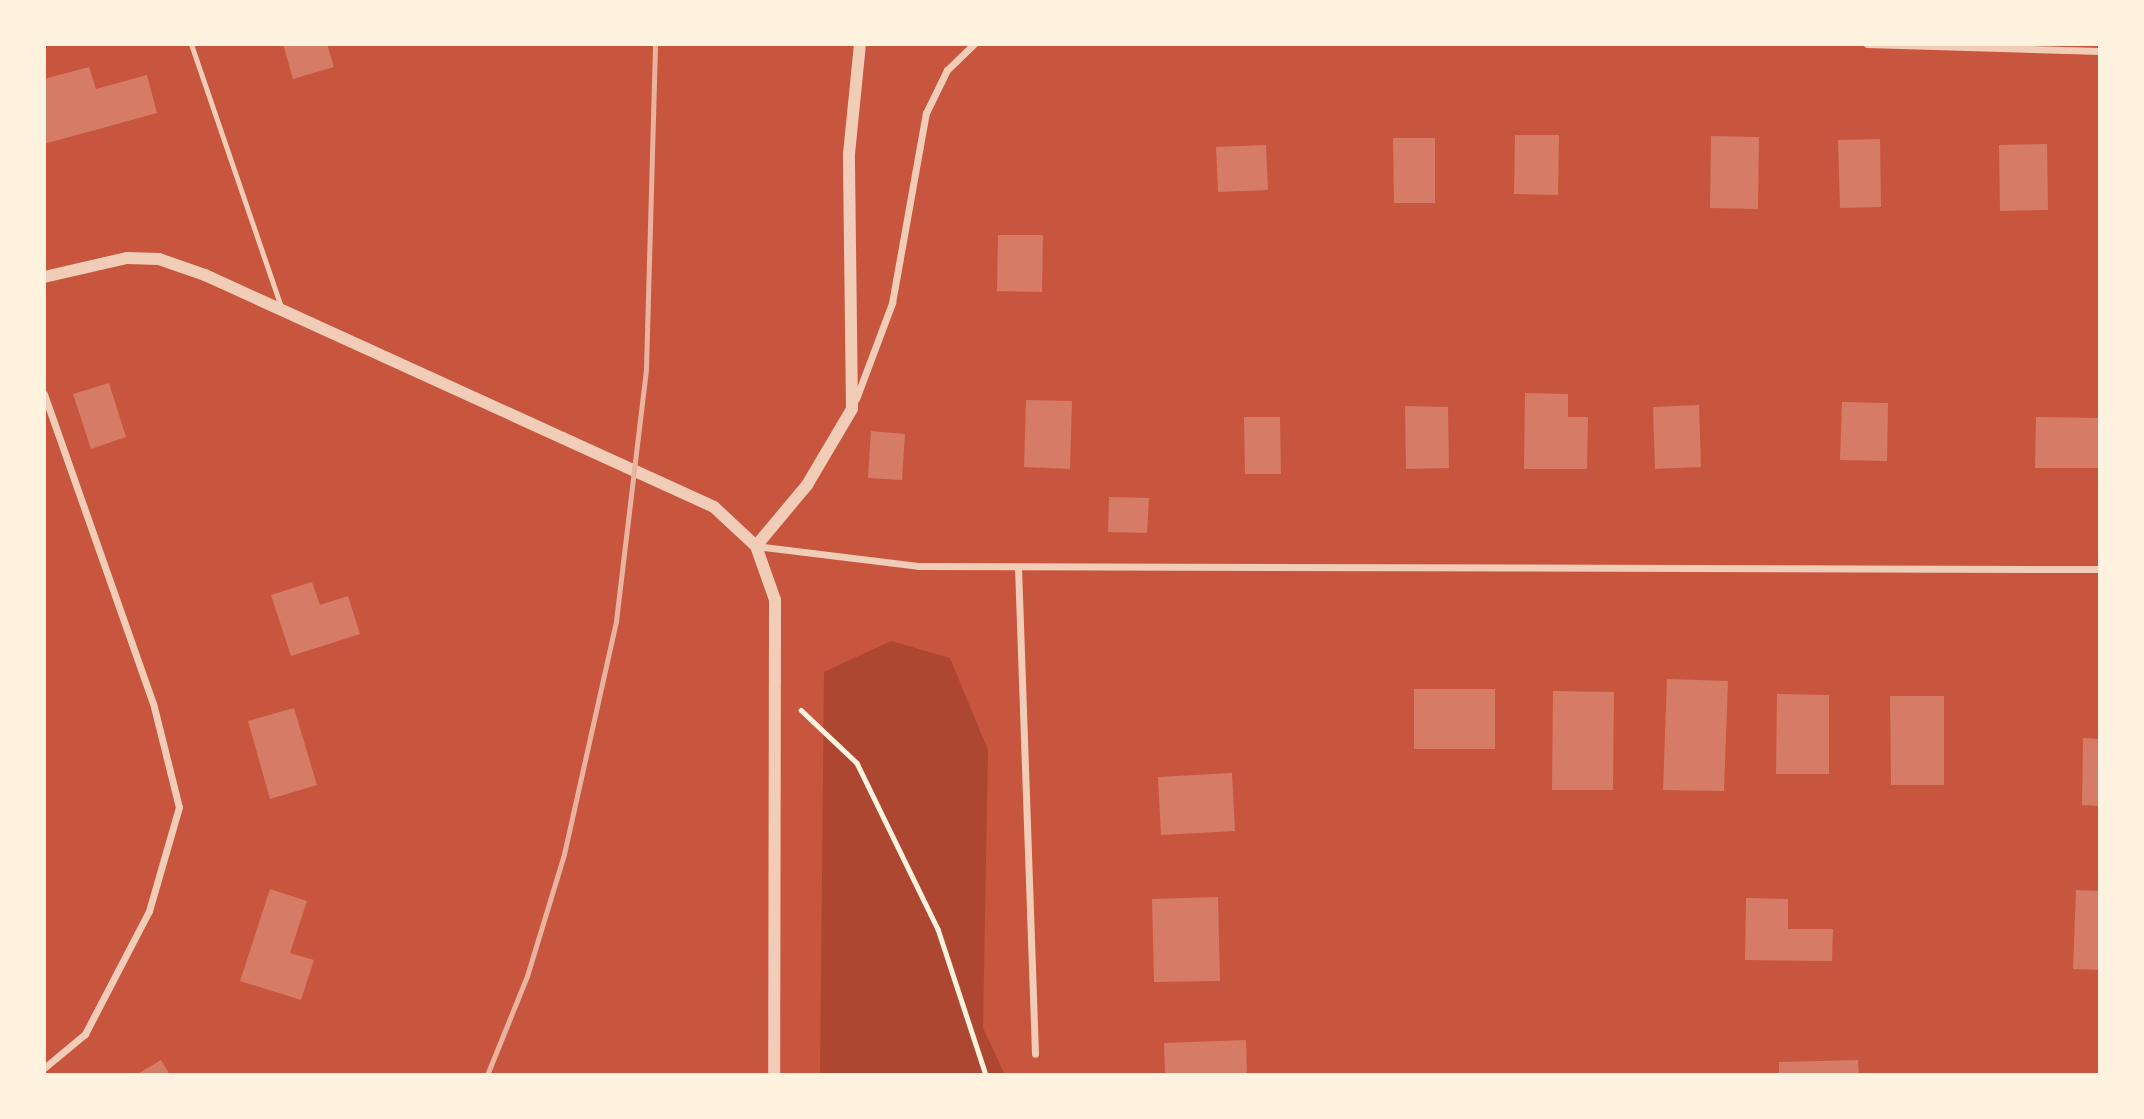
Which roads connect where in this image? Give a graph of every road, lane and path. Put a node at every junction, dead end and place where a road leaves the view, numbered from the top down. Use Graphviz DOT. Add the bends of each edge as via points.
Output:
graph roads {
  1 [pos="191,44"];
  2 [pos="860,44"];
  3 [pos="974,44"];
  4 [pos="1867,44"];
  5 [pos="2100,51"];
  6 [pos="44,277"];
  7 [pos="280,304"];
  8 [pos="44,394"];
  9 [pos="852,408"];
  10 [pos="756,546"];
  11 [pos="1018,567"];
  12 [pos="2100,569"];
  13 [pos="775,685"];
  14 [pos="1035,1054"];
  15 [pos="44,1068"];
  16 [pos="774,1075"];
  17 [pos="986,1075"];
  1 -- 7 [label="lane"];
  2 -- 9 [label="street" via="849,155"];
  3 -- 9 [label="street" via="947,70 926,113 892,303"];
  4 -- 5 [label="street"];
  6 -- 7 [label="street" via="115,260 159,259"];
  7 -- 10 [label="street" via="714,507"];
  8 -- 15 [label="street" via="153,703 179,807 149,911 85,1034"];
  9 -- 10 [label="street" via="807,485"];
  10 -- 11 [label="street" via="918,566"];
  10 -- 13 [label="street" via="775,600"];
  11 -- 12 [label="street"];
  11 -- 14 [label="street"];
  13 -- 16 [label="street"];
  13 -- 17 [label="path" via="857,763 938,929"];
}
